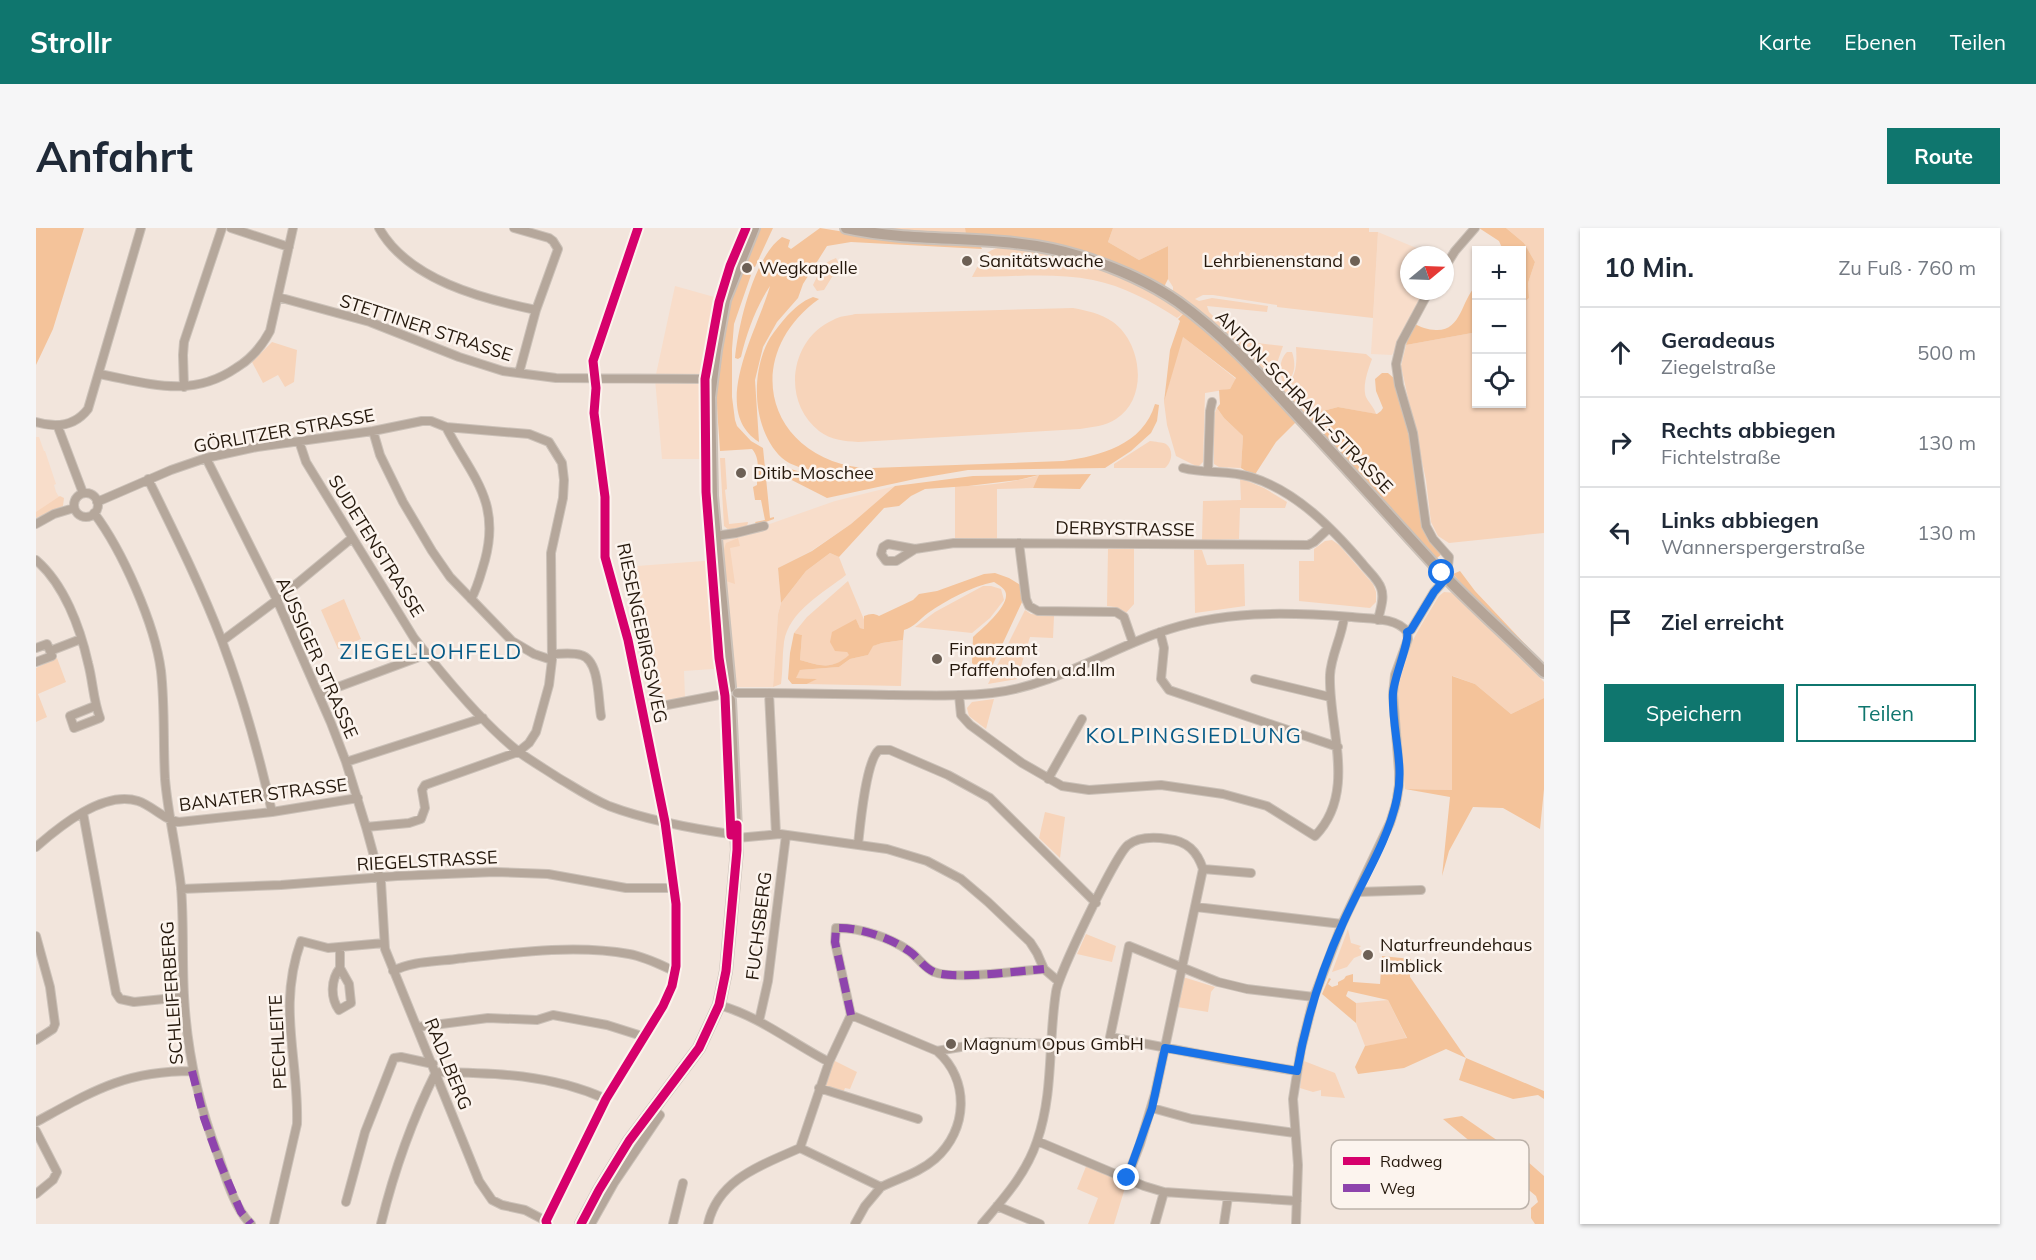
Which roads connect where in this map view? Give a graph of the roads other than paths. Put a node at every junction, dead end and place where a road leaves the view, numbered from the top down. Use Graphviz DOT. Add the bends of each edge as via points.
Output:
graph roads {
  1 [pos="141,228"];
  2 [pos="222,228"];
  3 [pos="231,228"];
  4 [pos="293,228"];
  5 [pos="379,228"];
  6 [pos="514,228"];
  7 [pos="638,228"];
  8 [pos="754,228"];
  9 [pos="846,228"];
  10 [pos="1475,228"];
  11 [pos="289,247"];
  12 [pos="1454,253"];
  13 [pos="278,297"];
  14 [pos="1424,300"];
  15 [pos="536,310"];
  16 [pos="519,373"];
  17 [pos="99,374"];
  18 [pos="594,378"];
  19 [pos="711,379"];
  20 [pos="184,387"];
  21 [pos="1212,402"];
  22 [pos="36,422"];
  23 [pos="58,427"];
  24 [pos="446,427"];
  25 [pos="373,431"];
  26 [pos="299,441"];
  27 [pos="206,458"];
  28 [pos="1183,468"];
  29 [pos="1208,471"];
  30 [pos="148,479"];
  31 [pos="83,493"];
  32 [pos="97,501"];
  33 [pos="75,508"];
  34 [pos="94,513"];
  35 [pos="36,524"];
  36 [pos="764,526"];
  37 [pos="1329,528"];
  38 [pos="716,536"];
  39 [pos="352,538"];
  40 [pos="1018,543"];
  41 [pos="915,549"];
  42 [pos="36,560"];
  43 [pos="1444,575"];
  44 [pos="471,599"];
  45 [pos="277,600"];
  46 [pos="1344,617"];
  47 [pos="1378,620"];
  48 [pos="1160,632"];
  49 [pos="1407,632"];
  50 [pos="81,639"];
  51 [pos="222,641"];
  52 [pos="1133,643"];
  53 [pos="36,648"];
  54 [pos="50,651"];
  55 [pos="427,654"];
  56 [pos="552,657"];
  57 [pos="36,662"];
  58 [pos="1544,672"];
  59 [pos="1255,679"];
  60 [pos="769,693"];
  61 [pos="319,694"];
  62 [pos="730,694"];
  63 [pos="959,696"];
  64 [pos="1330,697"];
  65 [pos="667,705"];
  66 [pos="95,706"];
  67 [pos="601,716"];
  68 [pos="483,718"];
  69 [pos="1082,719"];
  70 [pos="1338,747"];
  71 [pos="518,752"];
  72 [pos="346,762"];
  73 [pos="1048,779"];
  74 [pos="358,798"];
  75 [pos="272,812"];
  76 [pos="83,813"];
  77 [pos="172,821"];
  78 [pos="665,822"];
  79 [pos="366,827"];
  80 [pos="776,834"];
  81 [pos="786,835"];
  82 [pos="737,837"];
  83 [pos="858,845"];
  84 [pos="36,847"];
  85 [pos="1203,869"];
  86 [pos="1251,873"];
  87 [pos="379,878"];
  88 [pos="674,888"];
  89 [pos="181,889"];
  90 [pos="1421,890"];
  91 [pos="1358,892"];
  92 [pos="1096,903"];
  93 [pos="1196,907"];
  94 [pos="1342,924"];
  95 [pos="36,936"];
  96 [pos="384,943"];
  97 [pos="340,948"];
  98 [pos="340,968"];
  99 [pos="1182,968"];
  100 [pos="1044,969"];
  101 [pos="393,971"];
  102 [pos="676,972"];
  103 [pos="1058,981"];
  104 [pos="184,997"];
  105 [pos="1314,997"];
  106 [pos="719,1005"];
  107 [pos="851,1015"];
  108 [pos="759,1021"];
  109 [pos="418,1027"];
  110 [pos="645,1037"];
  111 [pos="36,1040"];
  112 [pos="1052,1044"];
  113 [pos="1165,1048"];
  114 [pos="936,1052"];
  115 [pos="829,1062"];
  116 [pos="434,1068"];
  117 [pos="192,1071"];
  118 [pos="1297,1071"];
  119 [pos="819,1088"];
  120 [pos="606,1099"];
  121 [pos="1152,1108"];
  122 [pos="652,1109"];
  123 [pos="918,1119"];
  124 [pos="36,1122"];
  125 [pos="36,1131"];
  126 [pos="1295,1133"];
  127 [pos="1037,1141"];
  128 [pos="800,1148"];
  129 [pos="1127,1178"];
  130 [pos="683,1183"];
  131 [pos="881,1187"];
  132 [pos="1164,1192"];
  133 [pos="36,1194"];
  134 [pos="1228,1197"];
  135 [pos="1297,1201"];
  136 [pos="346,1202"];
  137 [pos="997,1206"];
  138 [pos="547,1223"];
  139 [pos="250,1224"];
  140 [pos="274,1224"];
  141 [pos="381,1224"];
  142 [pos="581,1224"];
  143 [pos="591,1224"];
  144 [pos="673,1224"];
  145 [pos="708,1224"];
  146 [pos="855,1224"];
  147 [pos="982,1224"];
  148 [pos="1040,1224"];
  149 [pos="1155,1224"];
  150 [pos="1224,1224"];
  151 [pos="1296,1224"];
  1 -- 17 [label="street"];
  2 -- 20 [label="street" via="184,342"];
  3 -- 11 [label="street"];
  4 -- 11 [label="street"];
  5 -- 15 [label="street" via="398,251 428,273 492,301"];
  6 -- 15 [label="street" via="549,238 558,249"];
  7 -- 18 [label="street, RIESENGEBIRGSWEG" via="593,361"];
  8 -- 19 [label="street" via="725,300"];
  9 -- 43 [label="street, ANTON-SCHRANZ-STRASSE" via="894,236 1050,249 1100,263 1166,294 1247,362"];
  10 -- 12 [label="street"];
  11 -- 13 [label="street"];
  13 -- 16 [label="street, STETTINER STRASSE" via="370,322 459,357"];
  13 -- 20 [label="street" via="270,331 254,354 220,379"];
  14 -- 43 [label="street" via="1401,344 1396,364 1413,433 1426,526 1449,557"];
  15 -- 16 [label="street"];
  16 -- 18 [label="street, STETTINER STRASSE"];
  17 -- 20 [label="street"];
  17 -- 23 [label="street" via="86,412"];
  18 -- 19 [label="street, STETTINER STRASSE"];
  18 -- 78 [label="street, RIESENGEBIRGSWEG" via="594,413 605,497 605,557 627,640"];
  19 -- 38 [label="street" via="710,455"];
  21 -- 29 [label="street"];
  22 -- 23 [label="street"];
  23 -- 31 [label="street"];
  24 -- 25 [label="street, GÖRLITZER STRASSE" via="427,421"];
  24 -- 44 [label="street" via="477,480 490,518 489,543"];
  24 -- 56 [label="street, GÖRLITZER STRASSE" via="535,436 549,442 561,463 563,498 551,553"];
  25 -- 26 [label="street, GÖRLITZER STRASSE"];
  25 -- 44 [label="street" via="380,455 413,520 450,577"];
  26 -- 27 [label="street, GÖRLITZER STRASSE"];
  26 -- 39 [label="street, SUDETENSTRASSE" via="306,462"];
  27 -- 30 [label="street, GÖRLITZER STRASSE"];
  27 -- 45 [label="street, AUSSIGER STRASSE"];
  28 -- 29 [label="street"];
  29 -- 37 [label="street" via="1249,476 1279,489"];
  30 -- 32 [label="street, GÖRLITZER STRASSE"];
  30 -- 51 [label="street"];
  31 -- 32 [label="street" via="93,495"];
  31 -- 33 [label="street" via="76,498"];
  32 -- 34 [label="street"];
  33 -- 34 [label="street" via="84,516"];
  33 -- 35 [label="street"];
  34 -- 77 [label="street, SCHLEIFERBERG" via="127,571 155,641"];
  36 -- 38 [label="street"];
  37 -- 40 [label="street, DERBYSTRASSE" via="1308,545"];
  37 -- 47 [label="street" via="1380,585 1383,596"];
  38 -- 62 [label="street"];
  39 -- 45 [label="street"];
  39 -- 55 [label="street, SUDETENSTRASSE"];
  40 -- 41 [label="street, DERBYSTRASSE" via="948,543"];
  40 -- 52 [label="street" via="1026,599 1032,609 1116,612 1124,617"];
  42 -- 50 [label="street" via="58,588"];
  43 -- 49 [label="street"];
  43 -- 58 [label="street, ANTON-SCHRANZ-STRASSE"];
  44 -- 56 [label="street" via="512,641 534,654"];
  45 -- 51 [label="street"];
  45 -- 61 [label="street, AUSSIGER STRASSE"];
  46 -- 47 [label="street"];
  46 -- 48 [label="street" via="1256,614"];
  46 -- 64 [label="street" via="1331,667"];
  47 -- 49 [label="street" via="1400,625"];
  48 -- 52 [label="street"];
  48 -- 70 [label="street" via="1164,648 1161,679 1169,690"];
  49 -- 91 [label="street" via="1393,694 1398,794 1390,823"];
  50 -- 54 [label="street"];
  50 -- 66 [label="street"];
  51 -- 75 [label="street" via="246,712"];
  52 -- 63 [label="street" via="1046,681"];
  53 -- 54 [label="street" via="47,644"];
  54 -- 57 [label="street" via="52,656"];
  55 -- 61 [label="street"];
  55 -- 68 [label="street, SUDETENSTRASSE"];
  56 -- 67 [label="street" via="578,654 589,660 596,676"];
  56 -- 71 [label="street, GÖRLITZER STRASSE" via="536,732"];
  59 -- 64 [label="street"];
  60 -- 62 [label="street"];
  60 -- 63 [label="street"];
  60 -- 80 [label="street"];
  61 -- 72 [label="street, AUSSIGER STRASSE"];
  62 -- 65 [label="street"];
  62 -- 82 [label="street"];
  63 -- 73 [label="street" via="962,715 970,725"];
  64 -- 70 [label="street"];
  68 -- 71 [label="street, SUDETENSTRASSE"];
  68 -- 72 [label="street"];
  69 -- 73 [label="street"];
  70 -- 73 [label="street" via="1333,806 1315,836 1267,806 1223,794 1161,785 1076,789"];
  71 -- 78 [label="street, SUDETENSTRASSE" via="606,805"];
  71 -- 79 [label="street" via="425,784 421,819 409,824"];
  72 -- 74 [label="street, AUSSIGER STRASSE"];
  74 -- 75 [label="street, BANATER STRASSE"];
  74 -- 79 [label="street, AUSSIGER STRASSE"];
  75 -- 77 [label="street, BANATER STRASSE"];
  76 -- 77 [label="street" via="107,801 130,799"];
  76 -- 84 [label="street"];
  76 -- 104 [label="street" via="116,993 130,1002"];
  77 -- 89 [label="street, SCHLEIFERBERG"];
  78 -- 82 [label="street, SUDETENSTRASSE"];
  78 -- 88 [label="street, RIESENGEBIRGSWEG"];
  79 -- 87 [label="street, AUSSIGER STRASSE"];
  80 -- 81 [label="street, SUDETENSTRASSE"];
  80 -- 82 [label="street, SUDETENSTRASSE"];
  81 -- 83 [label="street, SUDETENSTRASSE"];
  81 -- 108 [label="street, FUCHSBERG" via="768,981"];
  82 -- 106 [label="street" via="726,970"];
  83 -- 92 [label="street" via="873,756 879,750 890,750 990,798"];
  83 -- 100 [label="street, SUDETENSTRASSE" via="914,856 961,879 1025,936"];
  85 -- 86 [label="street"];
  85 -- 92 [label="street" via="1187,844 1166,838 1142,839 1120,854"];
  85 -- 93 [label="street"];
  87 -- 88 [label="street, RIEGELSTRASSE" via="521,872 626,888"];
  87 -- 89 [label="street, RIEGELSTRASSE"];
  87 -- 96 [label="street, RADLBERG"];
  88 -- 102 [label="street, RIESENGEBIRGSWEG"];
  89 -- 104 [label="street, SCHLEIFERBERG"];
  90 -- 91 [label="street"];
  91 -- 94 [label="street"];
  92 -- 103 [label="street"];
  93 -- 94 [label="street"];
  93 -- 99 [label="street"];
  94 -- 105 [label="street"];
  95 -- 111 [label="street" via="56,1024"];
  96 -- 97 [label="street, PECHLEITE"];
  96 -- 101 [label="street, RADLBERG"];
  97 -- 98 [label="street"];
  97 -- 140 [label="street, PECHLEITE" via="301,941 293,967 289,1002 297,1124"];
  98 -- 98 [label="street" via="352,997 349,1006 339,1010 334,1002 333,980"];
  99 -- 105 [label="street" via="1237,987"];
  99 -- 113 [label="street"];
  99 -- 113 [label="street" via="1129,945 1110,1037"];
  100 -- 103 [label="street"];
  100 -- 107 [label="street" via="968,975 938,973 901,945 871,934 836,928 837,952"];
  101 -- 102 [label="street" via="419,963 551,951 627,954"];
  101 -- 109 [label="street, RADLBERG"];
  102 -- 110 [label="street, RIESENGEBIRGSWEG"];
  103 -- 112 [label="street"];
  104 -- 117 [label="street, SCHLEIFERBERG"];
  105 -- 118 [label="street"];
  106 -- 108 [label="street"];
  106 -- 122 [label="street" via="699,1048"];
  107 -- 114 [label="street"];
  107 -- 115 [label="street"];
  108 -- 115 [label="street"];
  109 -- 110 [label="street" via="488,1018 537,1020 553,1015"];
  109 -- 116 [label="street, RADLBERG"];
  110 -- 120 [label="street, RIESENGEBIRGSWEG"];
  112 -- 114 [label="street" via="990,1042"];
  112 -- 127 [label="street" via="1048,1101"];
  113 -- 118 [label="street"];
  113 -- 121 [label="street"];
  114 -- 131 [label="street" via="949,1065 961,1090 956,1127 934,1160"];
  115 -- 119 [label="street"];
  116 -- 120 [label="street" via="538,1078"];
  116 -- 136 [label="street" via="394,1058 365,1132"];
  116 -- 138 [label="street, RADLBERG" via="486,1193 502,1205 525,1210"];
  116 -- 141 [label="street" via="403,1148"];
  117 -- 124 [label="street" via="153,1072 121,1080"];
  117 -- 139 [label="street, SCHLEIFERBERG" via="220,1163"];
  118 -- 126 [label="street"];
  119 -- 123 [label="street"];
  119 -- 128 [label="street"];
  120 -- 138 [label="street, RIESENGEBIRGSWEG"];
  121 -- 126 [label="street" via="1202,1120"];
  121 -- 129 [label="street"];
  122 -- 142 [label="street"];
  122 -- 143 [label="street" via="660,1115 618,1175"];
  125 -- 133 [label="street" via="57,1172"];
  126 -- 135 [label="street"];
  127 -- 129 [label="street"];
  127 -- 137 [label="street" via="1021,1176"];
  128 -- 131 [label="street"];
  128 -- 145 [label="street" via="734,1182 717,1199"];
  129 -- 132 [label="street"];
  130 -- 144 [label="street"];
  131 -- 146 [label="street"];
  132 -- 134 [label="street"];
  132 -- 149 [label="street"];
  134 -- 135 [label="street"];
  134 -- 150 [label="street"];
  135 -- 151 [label="street"];
  137 -- 147 [label="street"];
  137 -- 148 [label="street"];
}
